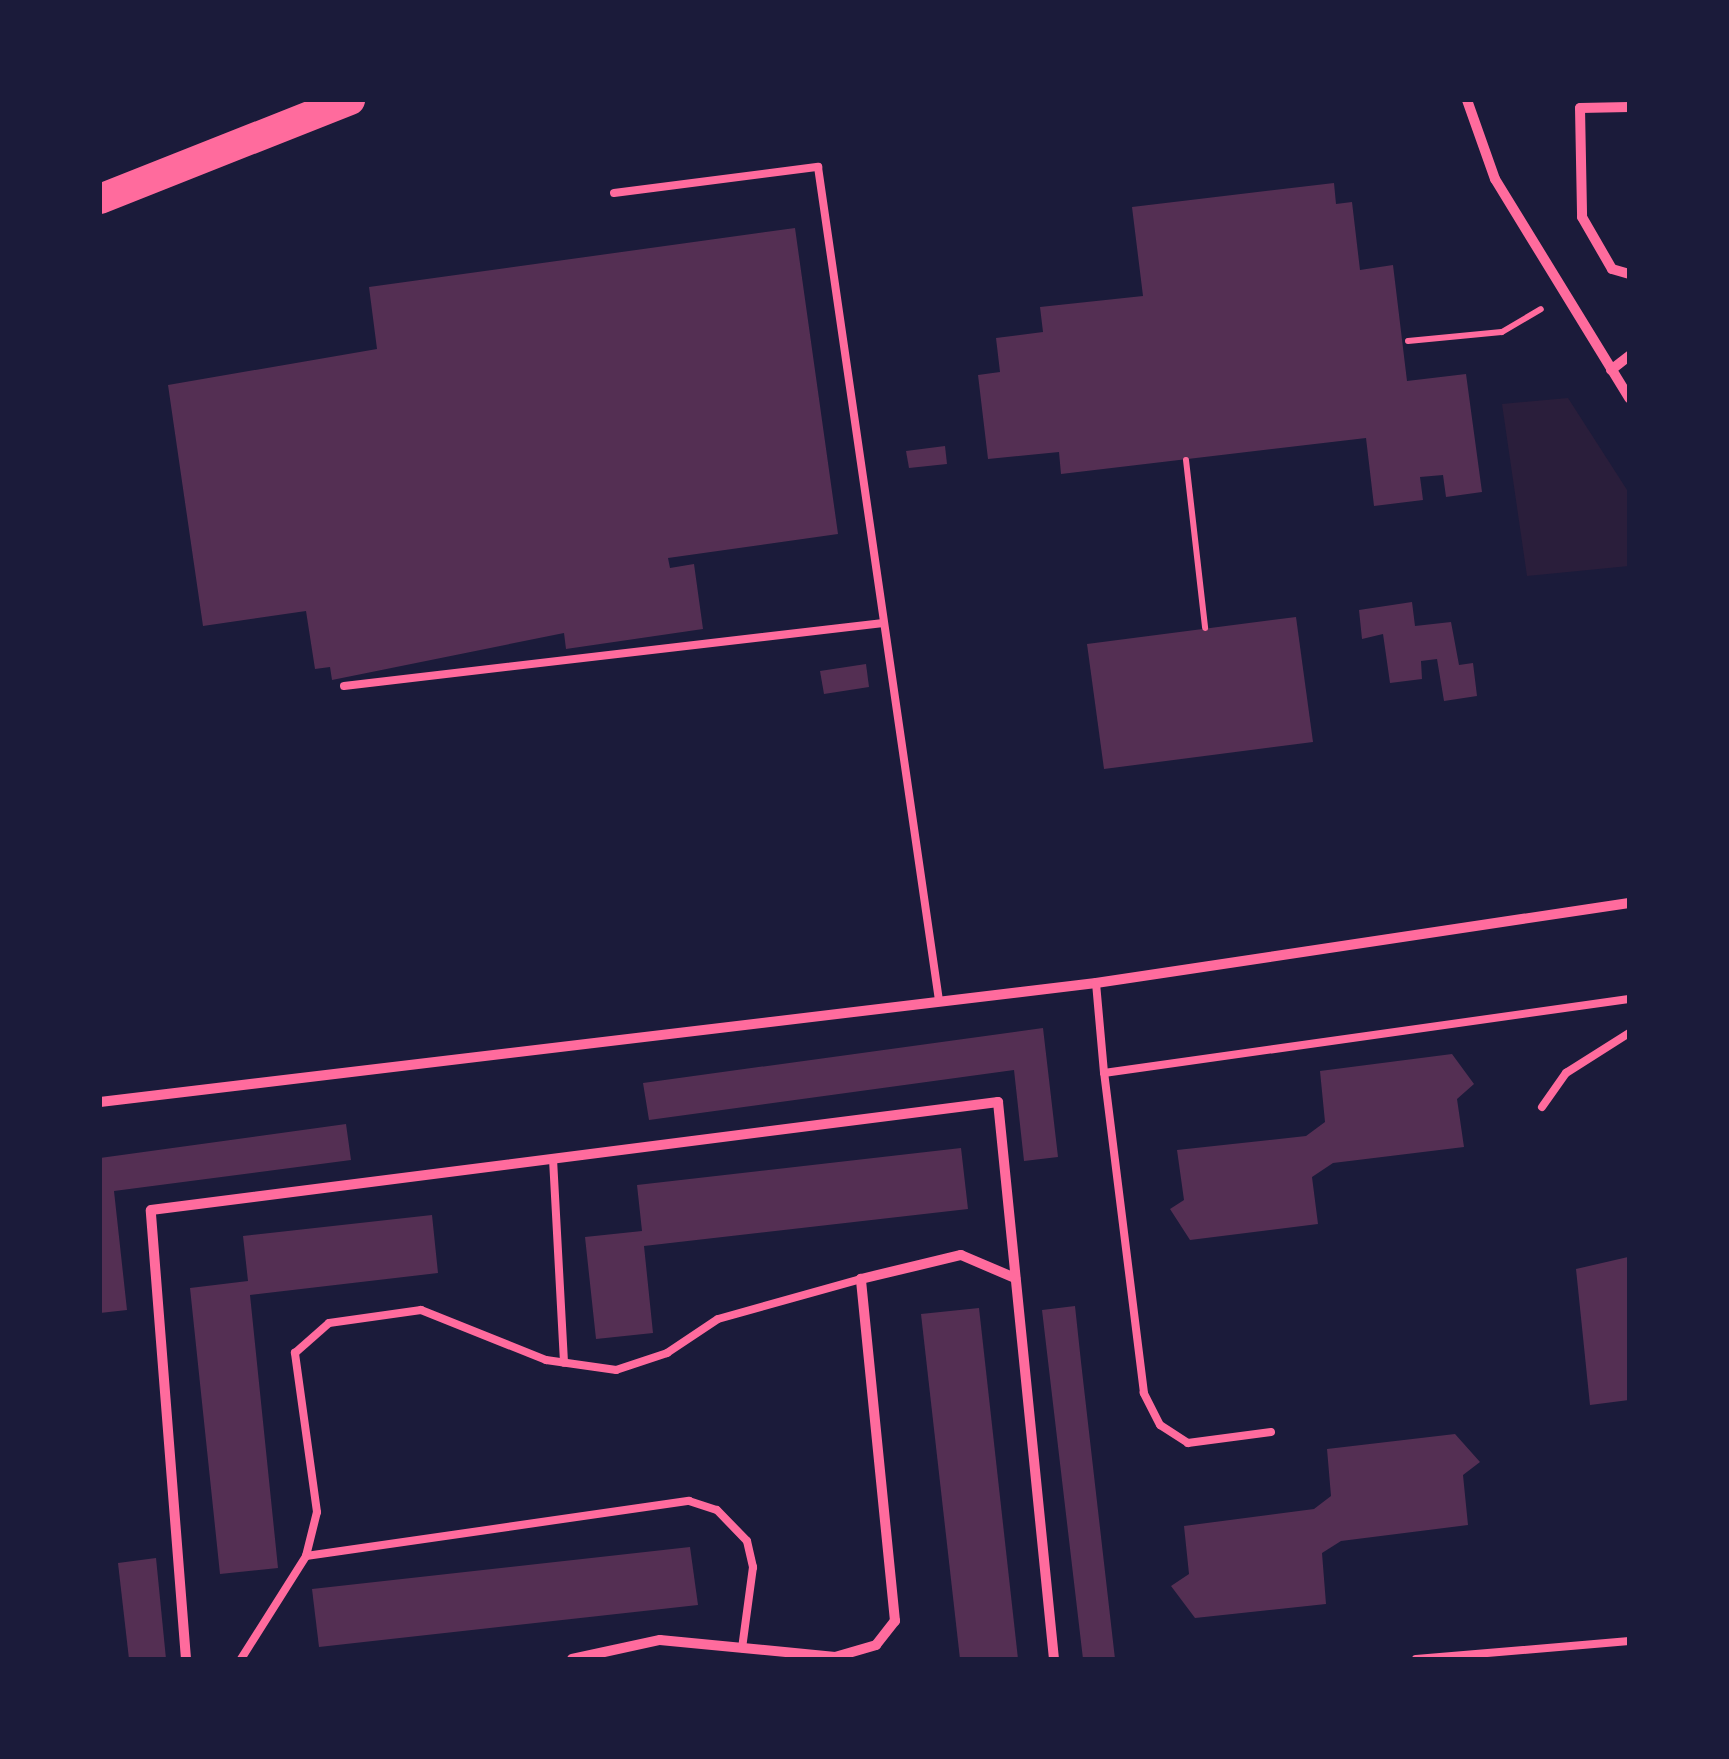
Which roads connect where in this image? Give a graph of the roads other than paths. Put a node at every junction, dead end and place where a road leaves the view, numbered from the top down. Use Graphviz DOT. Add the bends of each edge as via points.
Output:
graph roads {
  1 [pos="350,100"];
  2 [pos="1467,100"];
  3 [pos="1629,108"];
  4 [pos="614,193"];
  5 [pos="100,199"];
  6 [pos="1629,274"];
  7 [pos="1629,356"];
  8 [pos="1611,370"];
  9 [pos="1629,398"];
  10 [pos="884,622"];
  11 [pos="344,686"];
  12 [pos="1629,903"];
  13 [pos="1096,982"];
  14 [pos="1629,1000"];
  15 [pos="938,1001"];
  16 [pos="1629,1033"];
  17 [pos="1104,1073"];
  18 [pos="100,1102"];
  19 [pos="1542,1107"];
  20 [pos="552,1159"];
  21 [pos="1015,1278"];
  22 [pos="861,1280"];
  23 [pos="564,1363"];
  24 [pos="1272,1432"];
  25 [pos="306,1556"];
  26 [pos="1629,1641"];
  27 [pos="742,1648"];
  28 [pos="186,1659"];
  29 [pos="241,1659"];
  30 [pos="572,1659"];
  31 [pos="1054,1659"];
  32 [pos="1416,1659"];
  1 -- 5 [label="highway"];
  2 -- 8 [label="street" via="1495,179"];
  3 -- 6 [label="street" via="1580,108 1582,217 1612,270"];
  4 -- 10 [label="lane" via="818,168"];
  7 -- 8 [label="street"];
  8 -- 9 [label="street"];
  10 -- 11 [label="lane"];
  10 -- 15 [label="lane"];
  12 -- 13 [label="street"];
  13 -- 15 [label="street"];
  13 -- 17 [label="lane"];
  14 -- 17 [label="lane"];
  15 -- 18 [label="street"];
  16 -- 19 [label="lane" via="1566,1073"];
  17 -- 24 [label="lane" via="1144,1393 1160,1426 1188,1443"];
  20 -- 21 [label="street" via="998,1102"];
  20 -- 23 [label="lane"];
  20 -- 28 [label="street" via="151,1210"];
  21 -- 22 [label="street" via="961,1255"];
  21 -- 31 [label="street"];
  22 -- 23 [label="lane" via="718,1319 667,1353 616,1370"];
  22 -- 27 [label="street" via="895,1621 876,1645 835,1657"];
  23 -- 25 [label="lane" via="421,1310 374,1311 304,1338 295,1353 317,1512"];
  25 -- 27 [label="lane" via="689,1500 717,1510 747,1541 754,1567"];
  25 -- 29 [label="lane"];
  26 -- 32 [label="lane"];
  27 -- 30 [label="street" via="660,1640"];
}
